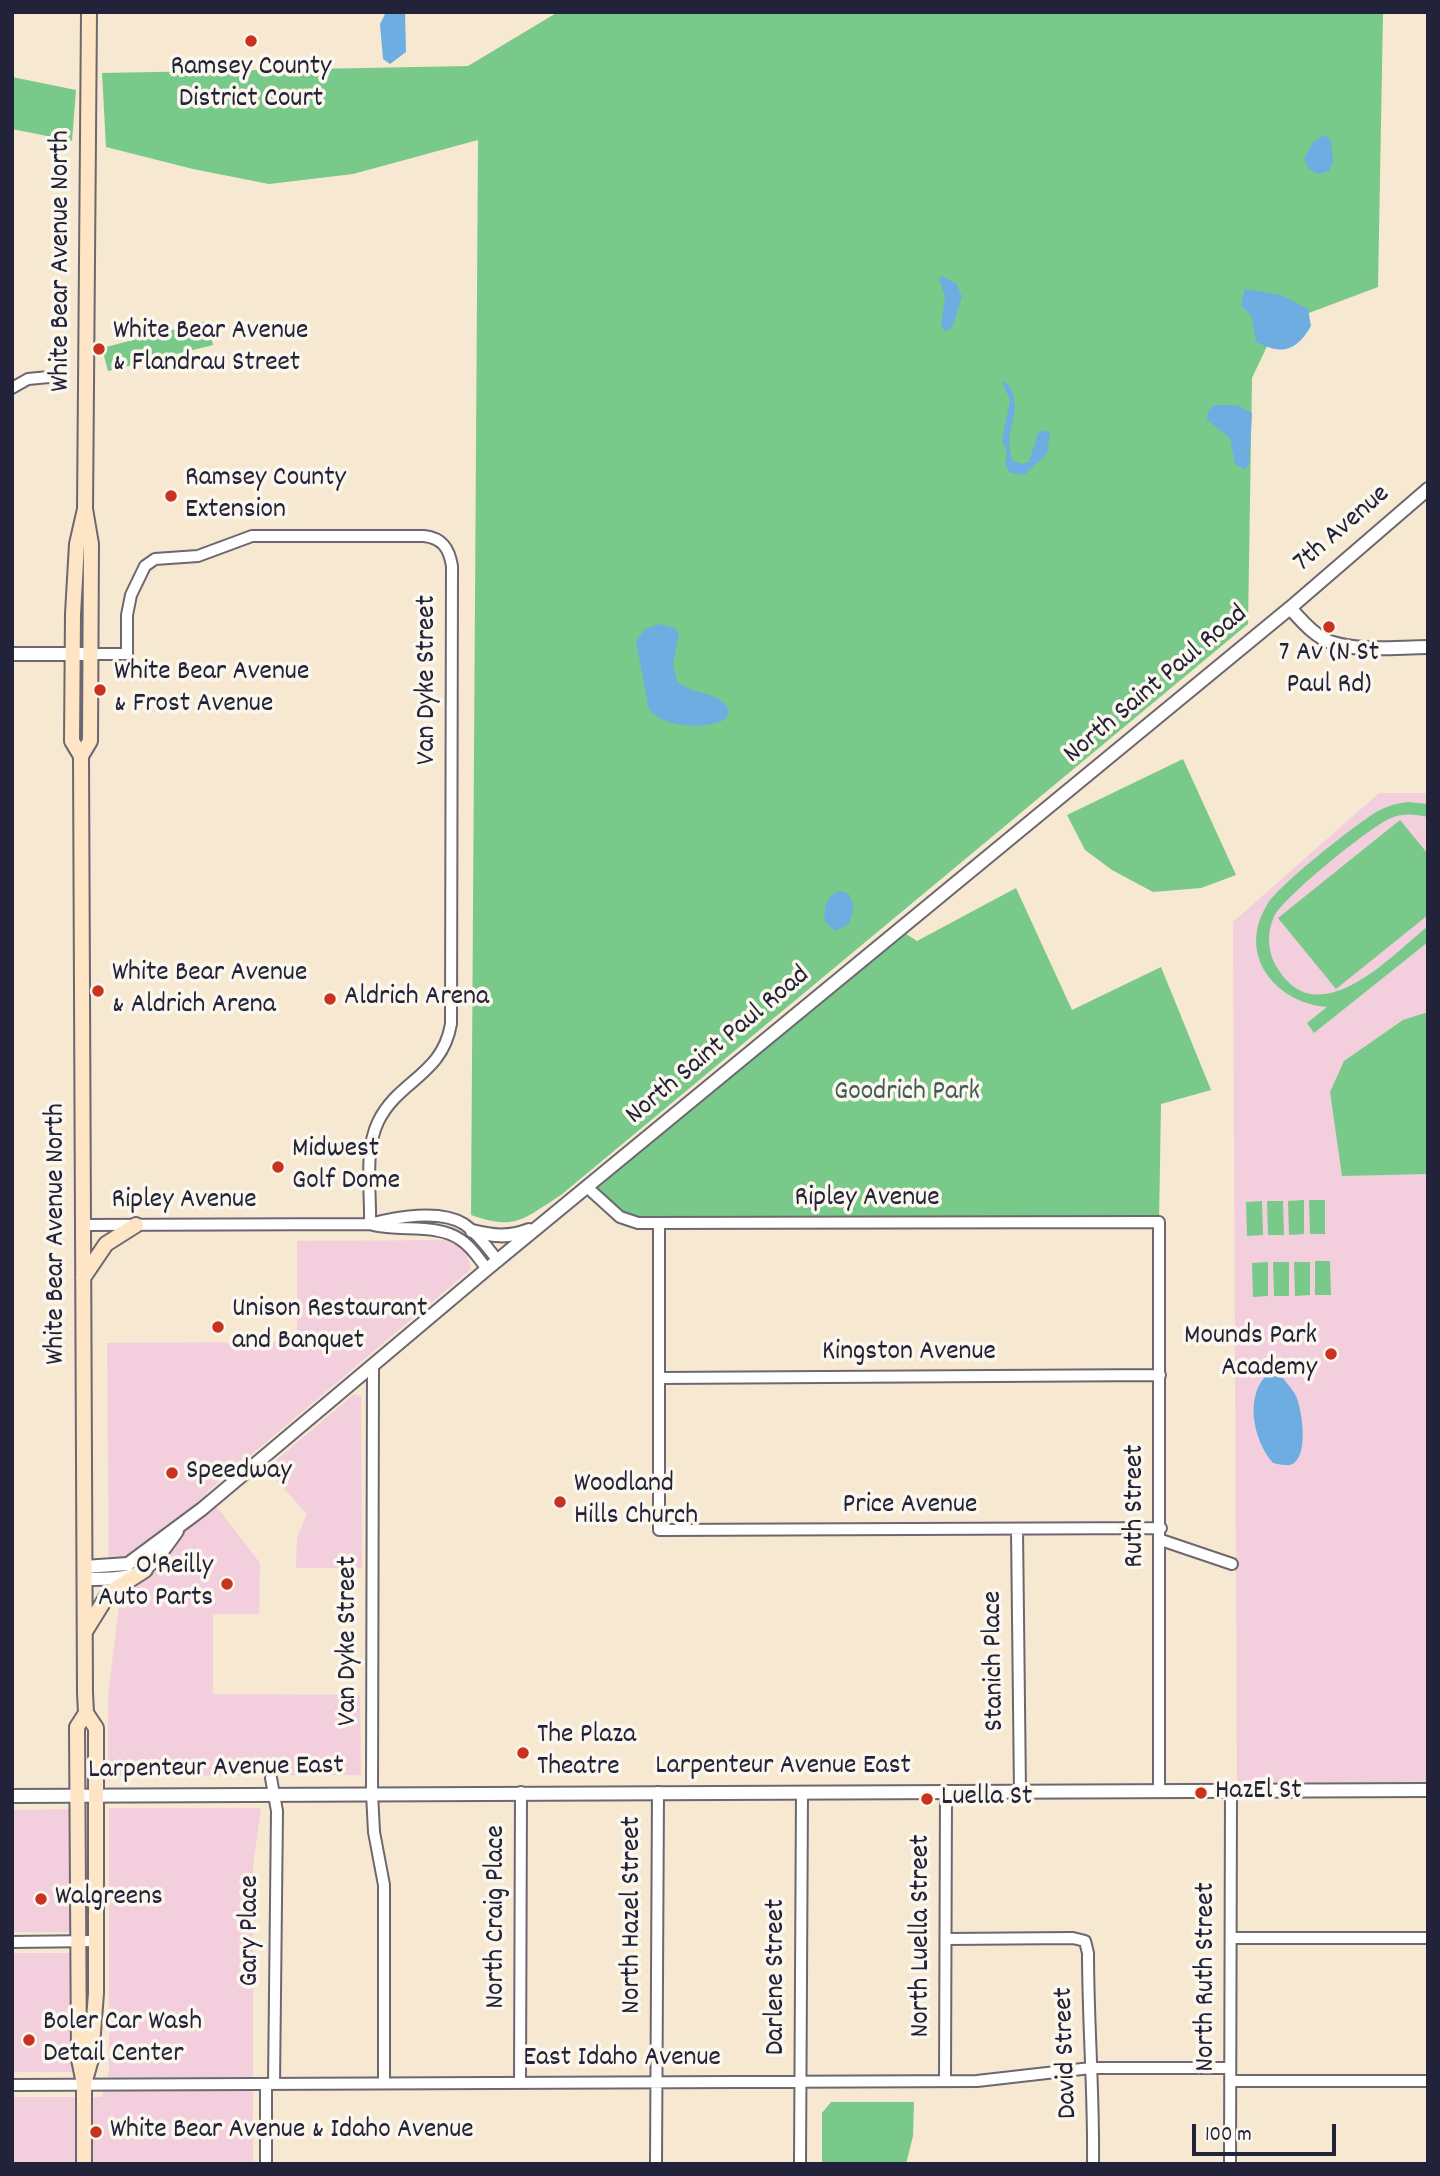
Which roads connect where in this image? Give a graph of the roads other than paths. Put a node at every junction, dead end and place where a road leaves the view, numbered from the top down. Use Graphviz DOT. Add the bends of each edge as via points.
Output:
graph roads {
  1 [pos="89,12"];
  2 [pos="49,377"];
  3 [pos="12,388"];
  4 [pos="1428,489"];
  5 [pos="86,509"];
  6 [pos="1290,608"];
  7 [pos="1428,647"];
  8 [pos="12,654"];
  9 [pos="73,654"];
  10 [pos="90,654"];
  11 [pos="81,756"];
  12 [pos="587,1188"];
  13 [pos="1159,1222"];
  14 [pos="370,1224"];
  15 [pos="542,1224"];
  16 [pos="659,1224"];
  17 [pos="82,1225"];
  18 [pos="136,1225"];
  19 [pos="472,1231"];
  20 [pos="498,1261"];
  21 [pos="487,1269"];
  22 [pos="82,1279"];
  23 [pos="373,1365"];
  24 [pos="1160,1375"];
  25 [pos="659,1378"];
  26 [pos="181,1525"];
  27 [pos="1160,1528"];
  28 [pos="1017,1529"];
  29 [pos="1161,1541"];
  30 [pos="1232,1564"];
  31 [pos="145,1570"];
  32 [pos="84,1573"];
  33 [pos="85,1631"];
  34 [pos="86,1713"];
  35 [pos="271,1778"];
  36 [pos="1428,1790"];
  37 [pos="1159,1791"];
  38 [pos="1231,1791"];
  39 [pos="521,1792"];
  40 [pos="657,1792"];
  41 [pos="802,1792"];
  42 [pos="946,1792"];
  43 [pos="1020,1792"];
  44 [pos="372,1793"];
  45 [pos="274,1795"];
  46 [pos="12,1796"];
  47 [pos="79,1796"];
  48 [pos="96,1796"];
  49 [pos="1231,1938"];
  50 [pos="1428,1938"];
  51 [pos="946,1939"];
  52 [pos="80,1941"];
  53 [pos="96,1941"];
  54 [pos="12,1942"];
  55 [pos="1091,2068"];
  56 [pos="1230,2068"];
  57 [pos="945,2081"];
  58 [pos="1230,2081"];
  59 [pos="1428,2081"];
  60 [pos="657,2082"];
  61 [pos="800,2082"];
  62 [pos="520,2083"];
  63 [pos="84,2084"];
  64 [pos="270,2084"];
  65 [pos="384,2084"];
  66 [pos="12,2085"];
  67 [pos="84,2164"];
  68 [pos="266,2164"];
  69 [pos="656,2164"];
  70 [pos="800,2164"];
  71 [pos="1093,2164"];
  72 [pos="1230,2164"];
  1 -- 5 [label="main road, White Bear Avenue North"];
  2 -- 3 [label="street" via="28,379"];
  4 -- 6 [label="street, 7th Avenue"];
  5 -- 9 [label="main road, White Bear Avenue North" via="77,544"];
  5 -- 10 [label="main road, White Bear Avenue North" via="91,544"];
  6 -- 7 [label="street" via="1332,643"];
  6 -- 12 [label="street, North Saint Paul Road"];
  8 -- 9 [label="street"];
  9 -- 10 [label="street"];
  9 -- 11 [label="main road, White Bear Avenue North" via="72,741"];
  10 -- 11 [label="main road, White Bear Avenue North" via="90,741"];
  10 -- 14 [label="street, Van Dyke Street" via="127,654 131,595 145,566 155,559 198,556 252,536 429,536 449,551 451,1024 437,1060 390,1102 375,1128"];
  11 -- 17 [label="main road, White Bear Avenue North"];
  12 -- 15 [label="street, North Saint Paul Road"];
  12 -- 16 [label="street, Ripley Avenue" via="620,1217"];
  13 -- 16 [label="street, Ripley Avenue"];
  13 -- 24 [label="street, Ruth Street"];
  14 -- 18 [label="street, Ripley Avenue"];
  14 -- 19 [label="street, Ripley Avenue" via="438,1217"];
  14 -- 21 [label="street, Ripley Avenue" via="455,1236"];
  15 -- 19 [label="street" via="516,1235 495,1237"];
  15 -- 20 [label="street, North Saint Paul Road"];
  16 -- 25 [label="street"];
  17 -- 18 [label="street, Ripley Avenue"];
  17 -- 22 [label="main road, White Bear Avenue North"];
  18 -- 22 [label="main road" via="106,1244"];
  19 -- 20 [label="street, Ripley Avenue"];
  20 -- 21 [label="street, North Saint Paul Road"];
  21 -- 23 [label="street, North Saint Paul Road"];
  22 -- 32 [label="main road, White Bear Avenue North"];
  23 -- 26 [label="street, North Saint Paul Road"];
  23 -- 44 [label="street, Van Dyke Street"];
  24 -- 25 [label="street, Kingston Avenue"];
  24 -- 27 [label="street, Ruth Street"];
  25 -- 28 [label="street, Price Avenue" via="659,1531"];
  26 -- 31 [label="street, North Saint Paul Road"];
  26 -- 32 [label="street, North Saint Paul Road" via="125,1565"];
  27 -- 28 [label="street, Price Avenue"];
  27 -- 29 [label="street, Ruth Street"];
  28 -- 43 [label="street, Stanich Place"];
  29 -- 30 [label="street"];
  29 -- 37 [label="street, Ruth Street"];
  31 -- 32 [label="street" via="124,1579"];
  31 -- 33 [label="main road" via="110,1592"];
  32 -- 33 [label="main road, White Bear Avenue North"];
  33 -- 34 [label="main road, White Bear Avenue North"];
  34 -- 47 [label="main road, White Bear Avenue North" via="77,1727"];
  34 -- 48 [label="main road, White Bear Avenue North" via="96,1728"];
  35 -- 45 [label="street, Gary Place"];
  36 -- 38 [label="street, Larpenteur Avenue East"];
  37 -- 38 [label="street, Larpenteur Avenue East"];
  37 -- 43 [label="street, Larpenteur Avenue East"];
  38 -- 49 [label="street, North Ruth Street"];
  39 -- 40 [label="street, Larpenteur Avenue East"];
  39 -- 44 [label="street, Larpenteur Avenue East"];
  39 -- 62 [label="street, North Craig Place"];
  40 -- 41 [label="street, Larpenteur Avenue East"];
  40 -- 60 [label="street, North Hazel Street"];
  41 -- 42 [label="street, Larpenteur Avenue East"];
  41 -- 61 [label="street, Darlene Street"];
  42 -- 43 [label="street, Larpenteur Avenue East"];
  42 -- 51 [label="street, North Luella Street"];
  44 -- 45 [label="street, Larpenteur Avenue East"];
  44 -- 65 [label="street, Van Dyke Street" via="384,1885"];
  45 -- 48 [label="street, Larpenteur Avenue East"];
  45 -- 64 [label="street, Gary Place"];
  46 -- 47 [label="street, Larpenteur Avenue East"];
  47 -- 48 [label="street, Larpenteur Avenue East"];
  47 -- 52 [label="main road, White Bear Avenue North"];
  48 -- 53 [label="main road, White Bear Avenue North"];
  49 -- 50 [label="street"];
  49 -- 56 [label="street, North Ruth Street"];
  51 -- 55 [label="street, David Street" via="1085,1941"];
  51 -- 57 [label="street, North Luella Street"];
  52 -- 53 [label="street"];
  52 -- 54 [label="street"];
  52 -- 63 [label="main road, White Bear Avenue North" via="79,2059"];
  53 -- 63 [label="main road, White Bear Avenue North" via="94,2021"];
  55 -- 56 [label="street, East Idaho Avenue"];
  55 -- 57 [label="street, East Idaho Avenue"];
  55 -- 71 [label="street, David Street"];
  56 -- 58 [label="street, North Ruth Street"];
  57 -- 61 [label="street, East Idaho Avenue"];
  58 -- 59 [label="street"];
  58 -- 72 [label="street, North Ruth Street"];
  60 -- 61 [label="street, East Idaho Avenue"];
  60 -- 62 [label="street, East Idaho Avenue"];
  60 -- 69 [label="street, North Hazel Street"];
  61 -- 70 [label="street, Darlene Street"];
  62 -- 65 [label="street, East Idaho Avenue"];
  63 -- 64 [label="street, East Idaho Avenue"];
  63 -- 66 [label="street, East Idaho Avenue"];
  63 -- 67 [label="main road, White Bear Avenue North"];
  64 -- 65 [label="street, East Idaho Avenue"];
  64 -- 68 [label="street, Gary Place"];
}
